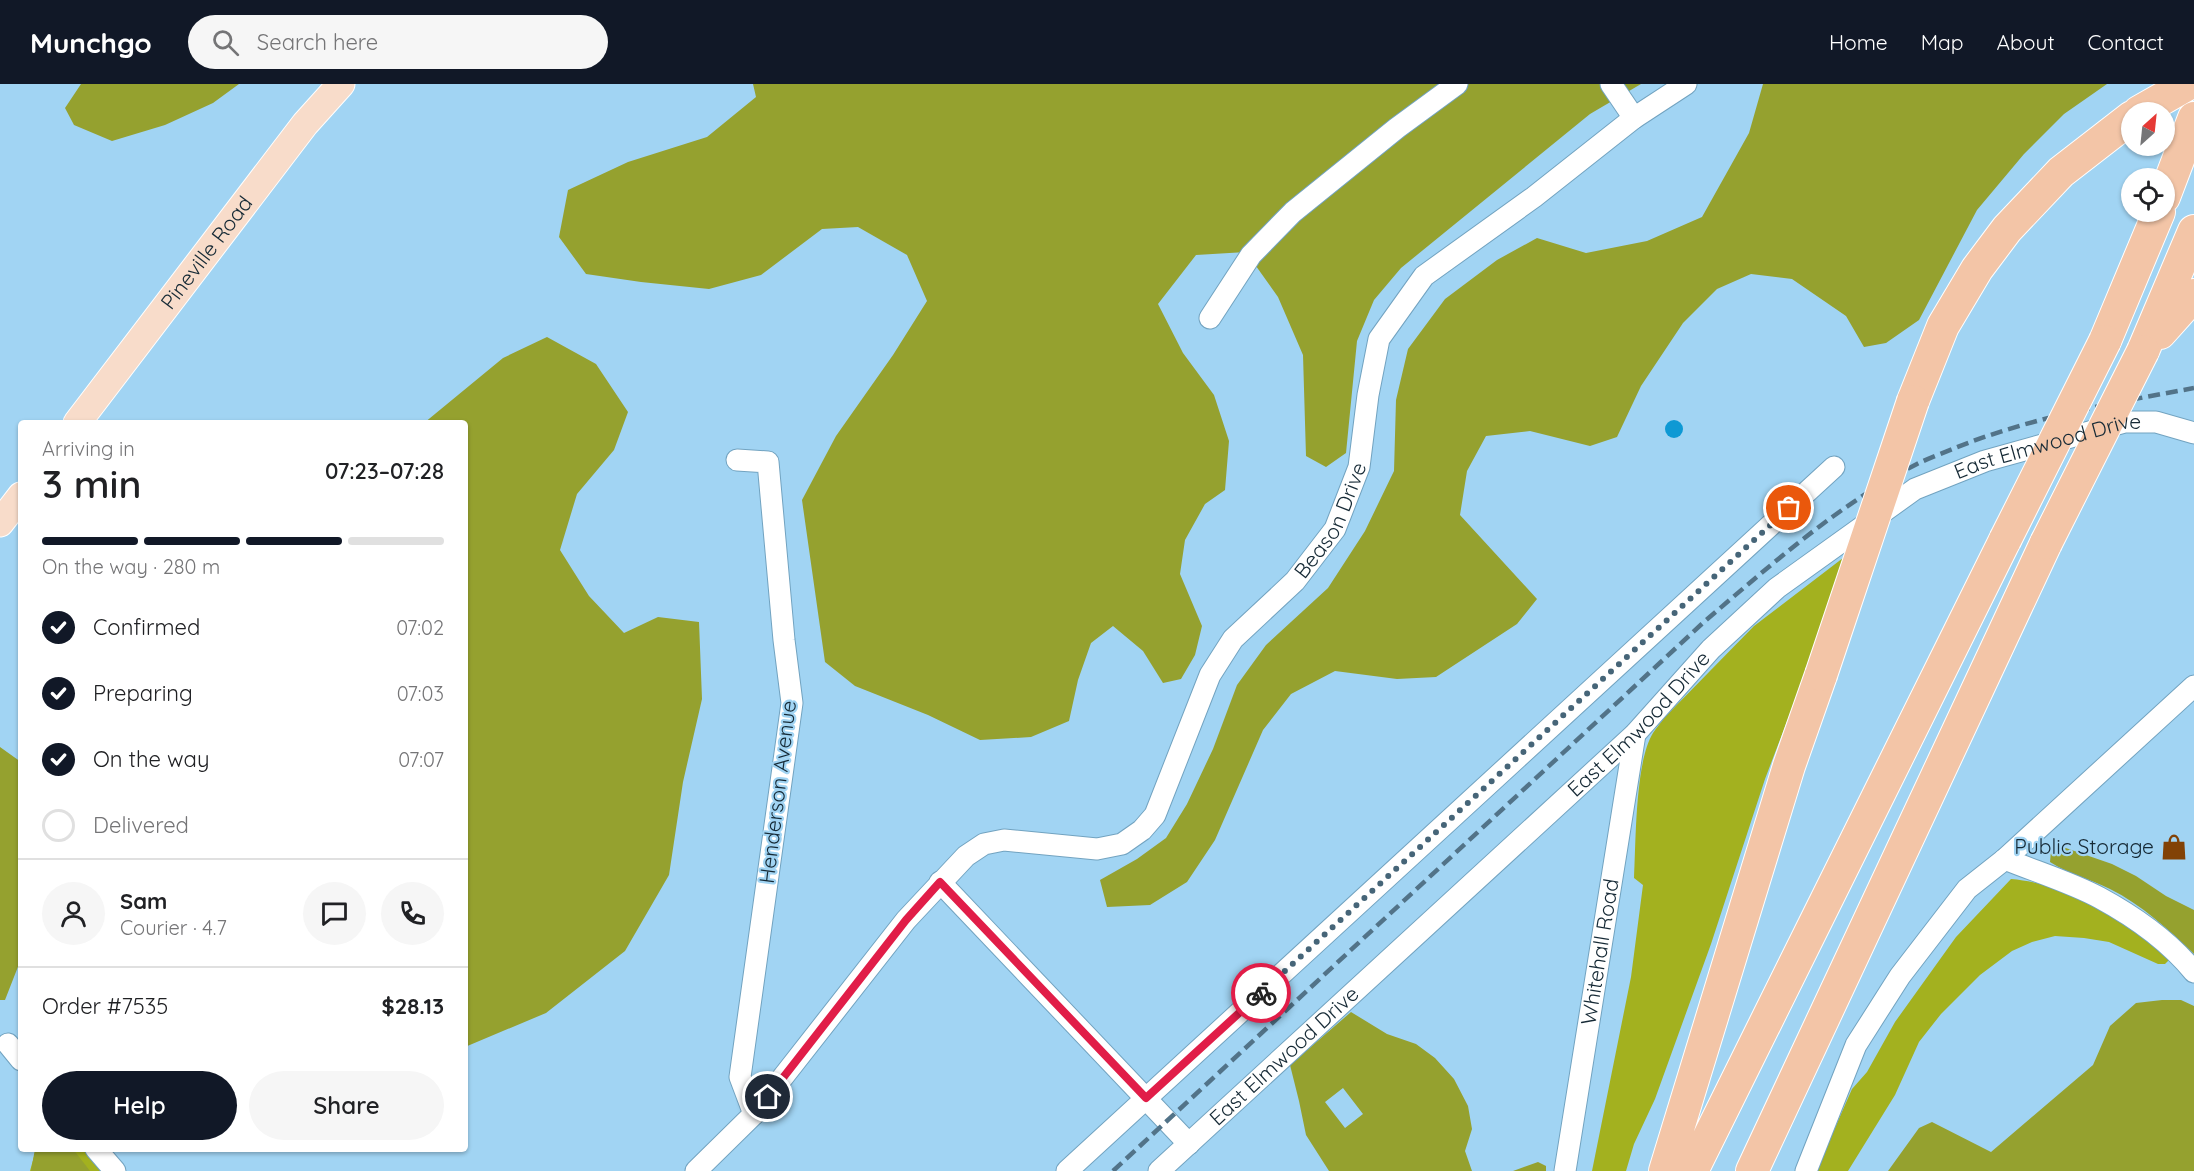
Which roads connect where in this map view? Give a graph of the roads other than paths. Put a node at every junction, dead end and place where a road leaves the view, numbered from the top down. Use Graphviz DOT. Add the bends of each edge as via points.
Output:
graph roads {
  1 [pos="341,84"];
  2 [pos="1457,84"];
  3 [pos="1611,84"];
  4 [pos="1686,84"];
  5 [pos="2188,84"];
  6 [pos="2156,102"];
  7 [pos="1634,118"];
  8 [pos="2194,118"];
  9 [pos="2121,126"];
  10 [pos="2175,169"];
  11 [pos="2154,222"];
  12 [pos="2194,231"];
  13 [pos="2194,295"];
  14 [pos="1210,318"];
  15 [pos="2143,351"];
  16 [pos="79,420"];
  17 [pos="2194,433"];
  18 [pos="737,460"];
  19 [pos="1834,467"];
  20 [pos="18,500"];
  21 [pos="0,523"];
  22 [pos="2194,686"];
  23 [pos="1635,734"];
  24 [pos="2005,859"];
  25 [pos="940,882"];
  26 [pos="2194,972"];
  27 [pos="1146,1098"];
  28 [pos="754,1114"];
  29 [pos="1189,1144"];
  30 [pos="99,1152"];
  31 [pos="115,1171"];
  32 [pos="696,1171"];
  33 [pos="1067,1171"];
  34 [pos="1159,1171"];
  35 [pos="1565,1171"];
  36 [pos="1665,1171"];
  37 [pos="1692,1171"];
  38 [pos="1752,1171"];
  39 [pos="1806,1171"];
  1 -- 16 [label="main road, Pineville Road" via="305,124"];
  2 -- 14 [label="street" via="1293,212 1251,255"];
  3 -- 7 [label="street"];
  4 -- 7 [label="street, Beason Drive"];
  5 -- 6 [label="highway"];
  7 -- 25 [label="street, Beason Drive" via="1534,197 1424,276 1379,339 1359,466 1335,529 1295,581 1233,639 1210,675 1155,815 1142,830 1122,844 1097,849 1004,840 984,844"];
  8 -- 10 [label="highway"];
  9 -- 36 [label="highway, bridge" via="2061,172 2007,229 1977,269 1943,326 1913,401 1789,766"];
  11 -- 37 [label="highway, bridge" via="2105,341"];
  12 -- 15 [label="highway"];
  13 -- 15 [label="highway"];
  15 -- 38 [label="highway, bridge" via="2046,543"];
  17 -- 23 [label="street, East Elmwood Drive" via="2156,422 2126,422 1985,461 1916,489 1777,588 1711,649"];
  18 -- 28 [label="street, Henderson Avenue" via="768,462 792,704 740,1077"];
  19 -- 27 [label="street"];
  20 -- 21 [label="main road"];
  22 -- 24 [label="street"];
  23 -- 29 [label="street, East Elmwood Drive"];
  23 -- 35 [label="street, Whitehall Road"];
  24 -- 26 [label="street" via="2098,897 2151,931"];
  24 -- 39 [label="street" via="1967,889 1900,976 1856,1045"];
  25 -- 27 [label="street"];
  25 -- 28 [label="street, Beason Drive"];
  27 -- 29 [label="street"];
  27 -- 33 [label="street"];
  28 -- 32 [label="street, Beason Drive"];
  29 -- 34 [label="street, East Elmwood Drive"];
  30 -- 31 [label="street"];
}
